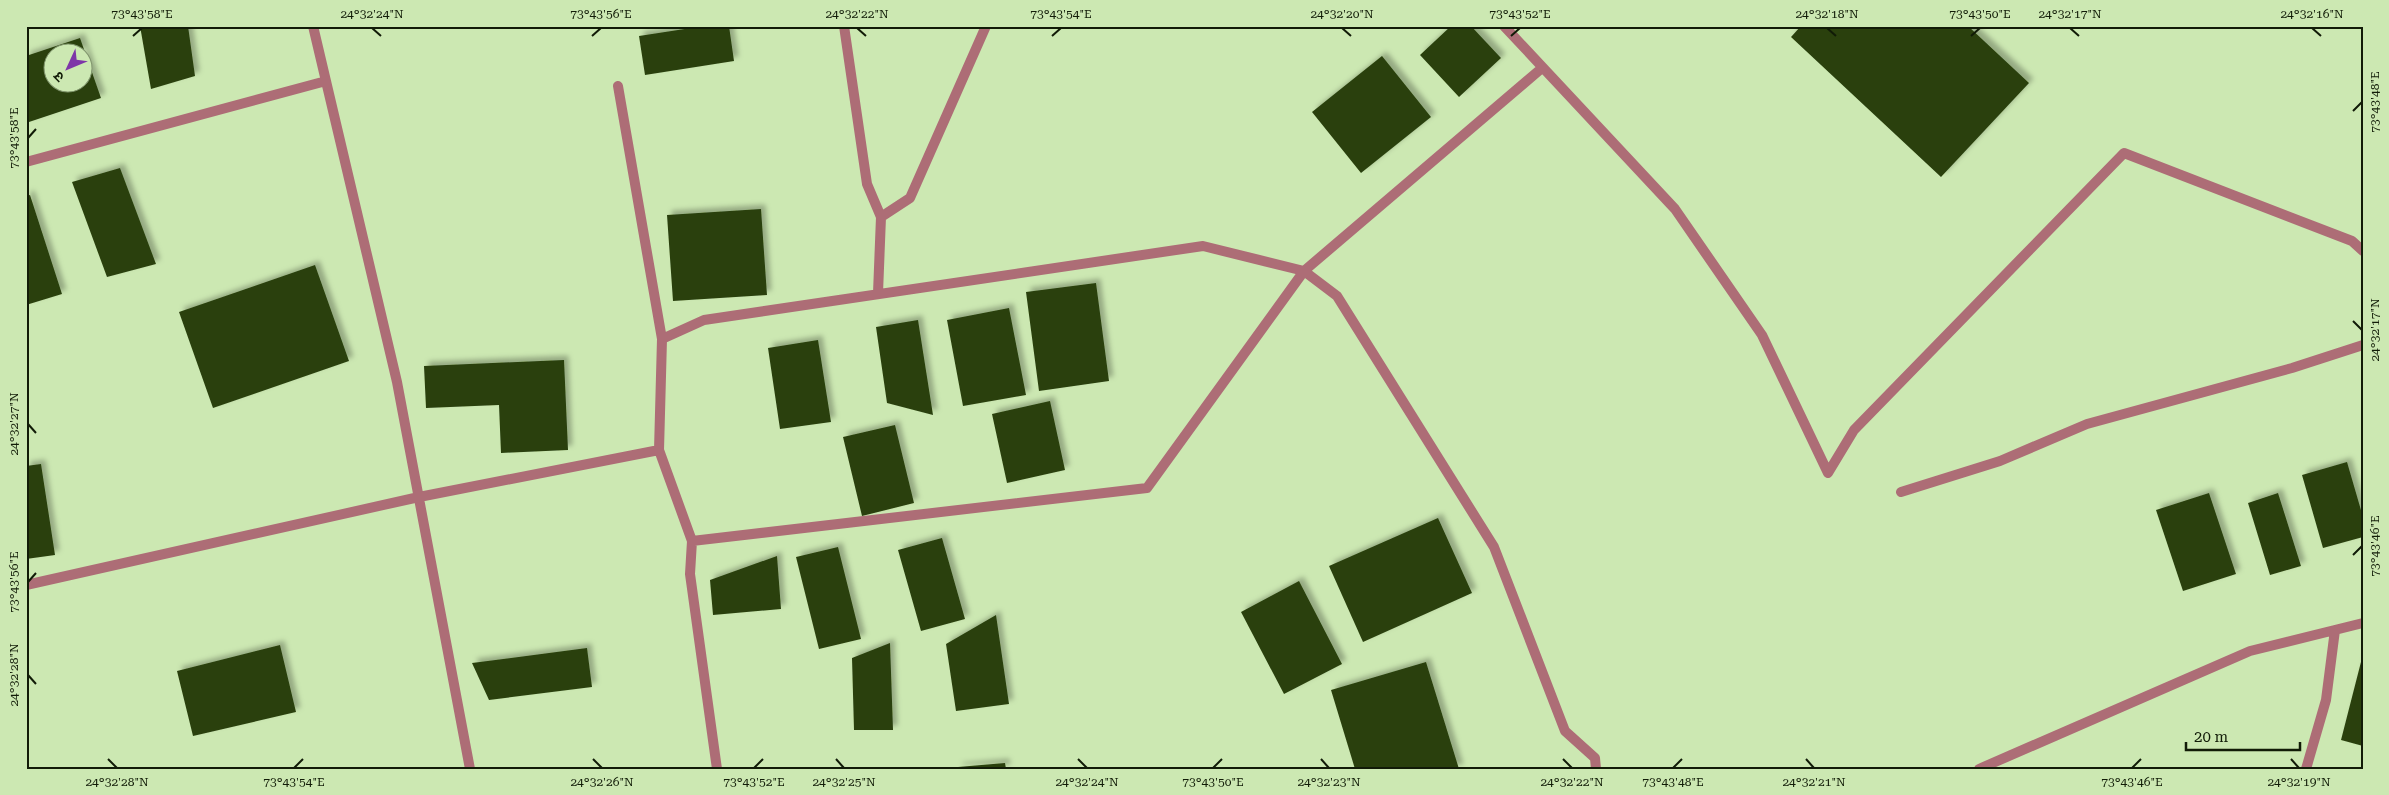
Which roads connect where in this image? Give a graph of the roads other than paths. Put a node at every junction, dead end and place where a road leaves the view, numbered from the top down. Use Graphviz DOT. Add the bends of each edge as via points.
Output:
graph roads {
  1 [pos="314,26"];
  2 [pos="844,26"];
  3 [pos="986,26"];
  4 [pos="1504,26"];
  5 [pos="1542,68"];
  6 [pos="326,81"];
  7 [pos="618,86"];
  8 [pos="26,162"];
  9 [pos="881,217"];
  10 [pos="2363,251"];
  11 [pos="1304,271"];
  12 [pos="878,293"];
  13 [pos="662,339"];
  14 [pos="2363,344"];
  15 [pos="659,450"];
  16 [pos="1901,492"];
  17 [pos="419,497"];
  18 [pos="692,541"];
  19 [pos="26,585"];
  20 [pos="2363,623"];
  21 [pos="2335,630"];
  22 [pos="470,769"];
  23 [pos="717,769"];
  24 [pos="1596,769"];
  25 [pos="1979,769"];
  26 [pos="2306,769"];
  1 -- 6 [label="street"];
  2 -- 9 [label="street" via="867,184"];
  3 -- 9 [label="street" via="910,198"];
  4 -- 5 [label="street"];
  5 -- 10 [label="street" via="1675,210 1762,335 1828,473 1854,430 2124,153 2352,241"];
  5 -- 11 [label="street"];
  6 -- 8 [label="street"];
  6 -- 17 [label="street" via="396,382"];
  7 -- 13 [label="street"];
  9 -- 12 [label="street"];
  11 -- 12 [label="street" via="1203,246"];
  11 -- 18 [label="street" via="1147,488"];
  11 -- 24 [label="street" via="1337,296 1494,547 1565,731 1595,758"];
  12 -- 13 [label="street" via="704,320"];
  13 -- 15 [label="street"];
  14 -- 16 [label="street" via="2292,368 2087,424 2000,462"];
  15 -- 17 [label="street"];
  15 -- 18 [label="street"];
  17 -- 19 [label="street"];
  17 -- 22 [label="street"];
  18 -- 23 [label="street" via="690,574"];
  20 -- 21 [label="street"];
  21 -- 25 [label="street" via="2250,652"];
  21 -- 26 [label="street" via="2326,700"];
}
